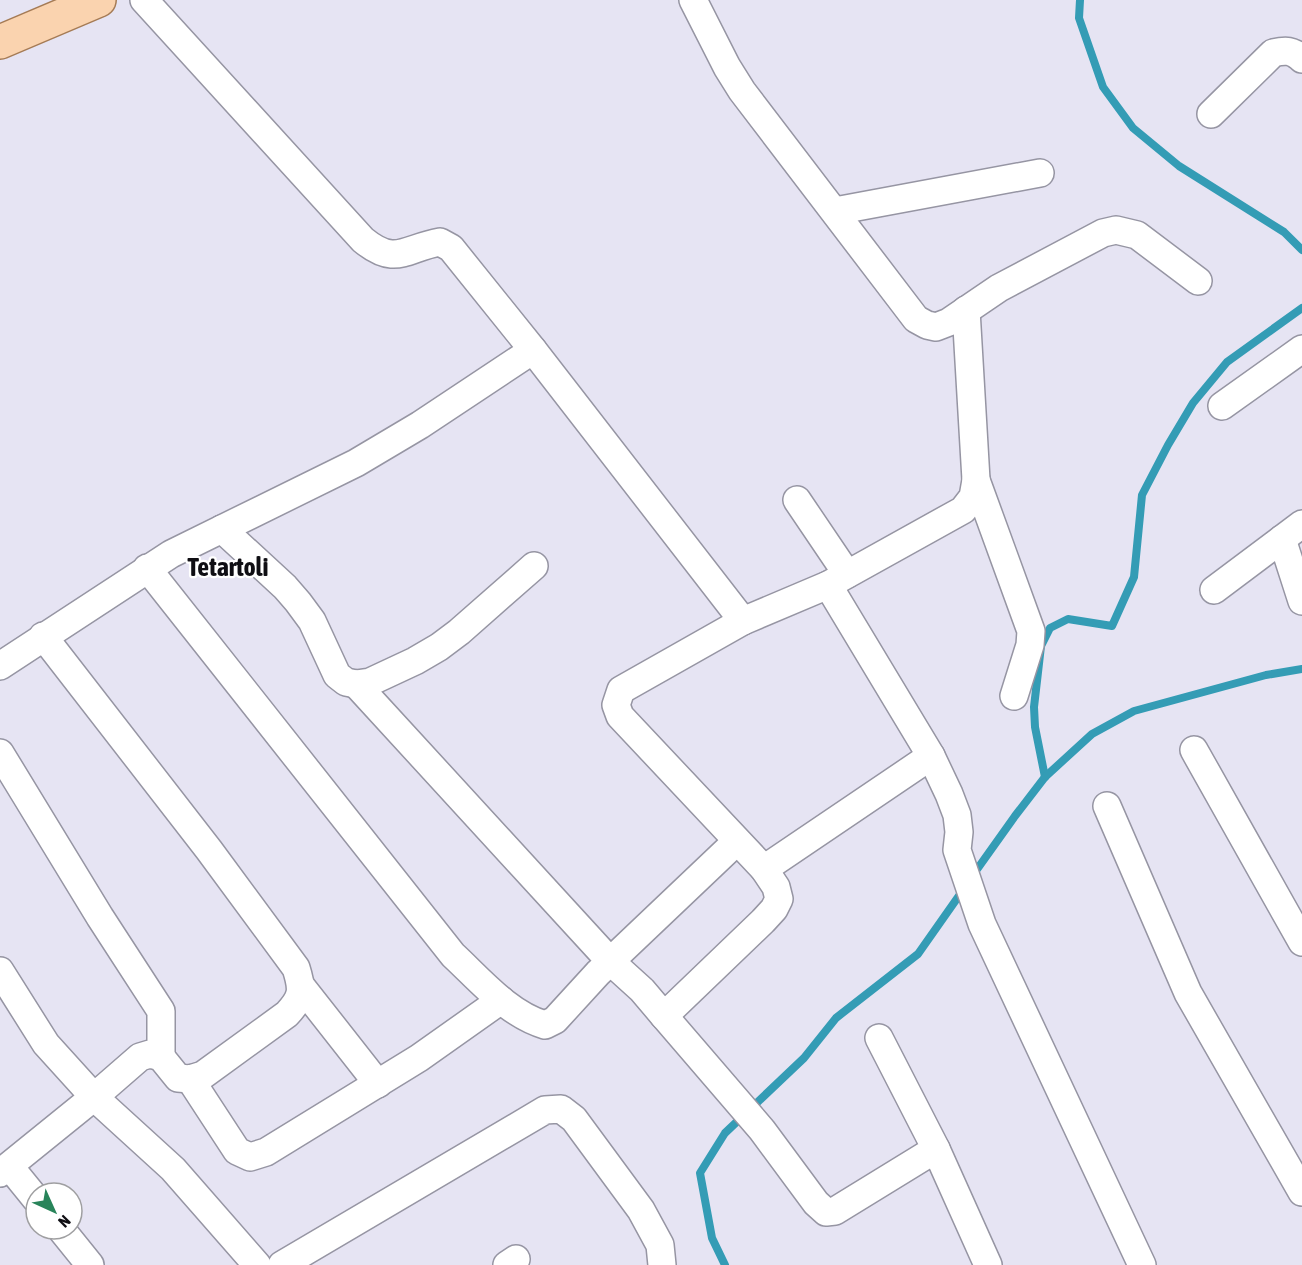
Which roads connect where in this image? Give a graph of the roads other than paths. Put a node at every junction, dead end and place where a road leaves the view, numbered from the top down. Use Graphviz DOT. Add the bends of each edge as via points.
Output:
graph roads {
  1 [pos="99,0"];
  2 [pos="144,0"];
  3 [pos="693,0"];
  4 [pos="0,42"];
  5 [pos="1302,59"];
  6 [pos="1211,114"];
  7 [pos="1040,173"];
  8 [pos="835,211"];
  9 [pos="1198,281"];
  10 [pos="966,310"];
  11 [pos="1302,348"];
  12 [pos="533,350"];
  13 [pos="1222,406"];
  14 [pos="976,480"];
  15 [pos="797,500"];
  16 [pos="222,529"];
  17 [pos="1292,531"];
  18 [pos="534,566"];
  19 [pos="147,568"];
  20 [pos="837,579"];
  21 [pos="1214,590"];
  22 [pos="1302,601"];
  23 [pos="744,621"];
  24 [pos="43,636"];
  25 [pos="0,666"];
  26 [pos="356,684"];
  27 [pos="1014,696"];
  28 [pos="1194,750"];
  29 [pos="0,753"];
  30 [pos="931,756"];
  31 [pos="1107,806"];
  32 [pos="737,841"];
  33 [pos="764,869"];
  34 [pos="1302,942"];
  35 [pos="610,961"];
  36 [pos="0,971"];
  37 [pos="301,986"];
  38 [pos="501,1000"];
  39 [pos="664,1016"];
  40 [pos="879,1038"];
  41 [pos="161,1058"];
  42 [pos="190,1079"];
  43 [pos="378,1084"];
  44 [pos="94,1097"];
  45 [pos="936,1149"];
  46 [pos="5,1170"];
  47 [pos="24,1188"];
  48 [pos="1302,1192"];
  49 [pos="71,1241"];
  50 [pos="90,1265"];
  51 [pos="257,1265"];
  52 [pos="282,1265"];
  53 [pos="662,1265"];
  54 [pos="988,1265"];
  55 [pos="1142,1265"];
  1 -- 4 [label="main road"];
  2 -- 12 [label="street" via="363,240 376,251 396,256 440,242 451,248"];
  3 -- 8 [label="street" via="742,90"];
  5 -- 6 [label="street" via="1285,50 1273,53"];
  7 -- 8 [label="street"];
  8 -- 10 [label="street" via="916,319 936,327"];
  9 -- 10 [label="street" via="1137,235 1116,230 1103,233 1010,282"];
  10 -- 14 [label="street"];
  11 -- 13 [label="street"];
  12 -- 16 [label="street" via="356,463"];
  12 -- 23 [label="street"];
  14 -- 20 [label="street" via="973,497 963,510"];
  14 -- 27 [label="street" via="1031,631"];
  15 -- 20 [label="street"];
  16 -- 19 [label="street"];
  16 -- 26 [label="street" via="298,602 312,621 337,675"];
  17 -- 21 [label="street"];
  17 -- 22 [label="street"];
  18 -- 26 [label="street" via="439,647 369,682"];
  19 -- 24 [label="street"];
  19 -- 38 [label="street" via="453,955"];
  20 -- 23 [label="street"];
  20 -- 30 [label="street"];
  23 -- 32 [label="street" via="621,690 616,705 620,716"];
  24 -- 25 [label="street"];
  24 -- 37 [label="street" via="296,968"];
  26 -- 35 [label="street"];
  28 -- 34 [label="street"];
  29 -- 41 [label="street" via="161,1011"];
  30 -- 33 [label="street"];
  30 -- 55 [label="street" via="957,815 957,850 982,924"];
  31 -- 48 [label="street" via="1188,993"];
  32 -- 33 [label="street"];
  32 -- 35 [label="street"];
  33 -- 39 [label="street" via="776,887 779,900 774,909"];
  35 -- 38 [label="street" via="555,1020 545,1025 531,1021"];
  35 -- 39 [label="street"];
  36 -- 44 [label="street" via="46,1044"];
  37 -- 42 [label="street" via="298,1002 287,1014 203,1075"];
  37 -- 43 [label="street"];
  38 -- 43 [label="street"];
  39 -- 45 [label="street" via="826,1212 835,1212"];
  40 -- 45 [label="street"];
  41 -- 42 [label="street" via="178,1078"];
  41 -- 44 [label="street" via="150,1054 140,1057"];
  42 -- 43 [label="street" via="237,1151 250,1157 266,1152"];
  44 -- 46 [label="street"];
  44 -- 51 [label="street" via="173,1169"];
  45 -- 54 [label="street"];
  46 -- 47 [label="street"];
  49 -- 50 [label="street"];
  52 -- 53 [label="street" via="545,1110 561,1109 574,1119 641,1210 660,1245"];
}
